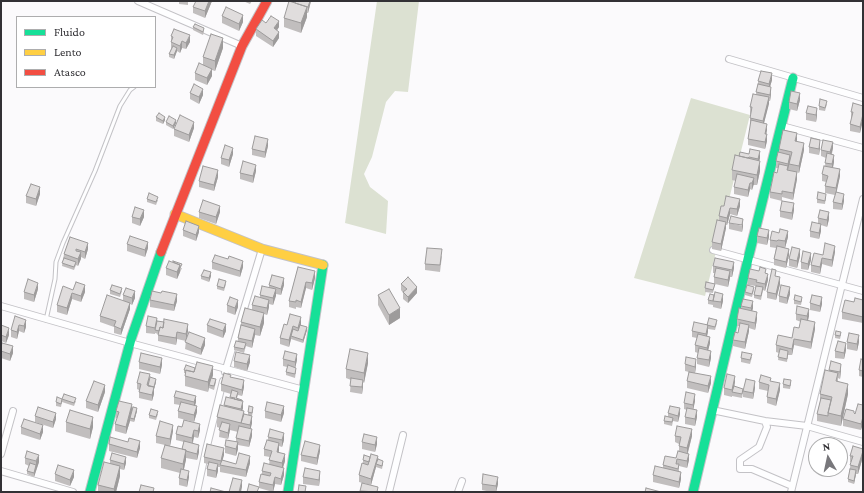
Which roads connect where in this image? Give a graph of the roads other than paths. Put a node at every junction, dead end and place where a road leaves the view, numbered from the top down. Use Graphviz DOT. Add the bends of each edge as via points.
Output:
graph roads {
  1 [pos="138,1"];
  2 [pos="267,1"];
  3 [pos="242,46"];
  4 [pos="729,59"];
  5 [pos="792,78"];
  6 [pos="133,88"];
  7 [pos="863,98"];
  8 [pos="782,126"];
  9 [pos="863,148"];
  10 [pos="863,199"];
  11 [pos="175,214"];
  12 [pos="262,249"];
  13 [pos="713,250"];
  14 [pos="748,258"];
  15 [pos="841,285"];
  16 [pos="863,291"];
  17 [pos="1,306"];
  18 [pos="46,320"];
  19 [pos="130,344"];
  20 [pos="226,369"];
  21 [pos="304,390"];
  22 [pos="712,410"];
  23 [pos="13,411"];
  24 [pos="765,421"];
  25 [pos="807,426"];
  26 [pos="403,435"];
  27 [pos="863,442"];
  28 [pos="1,454"];
  29 [pos="1,471"];
  30 [pos="462,481"];
  31 [pos="792,489"];
  32 [pos="73,492"];
  33 [pos="90,492"];
  34 [pos="197,492"];
  35 [pos="288,492"];
  36 [pos="389,492"];
  37 [pos="458,492"];
  38 [pos="693,492"];
  1 -- 3 [label="street"];
  2 -- 3 [label="street"];
  3 -- 11 [label="street"];
  4 -- 5 [label="street"];
  5 -- 7 [label="street"];
  5 -- 8 [label="street"];
  6 -- 18 [label="lane" via="120,106 63,243 56,262"];
  8 -- 9 [label="street"];
  8 -- 14 [label="street"];
  10 -- 15 [label="street"];
  11 -- 12 [label="street"];
  11 -- 19 [label="street"];
  12 -- 20 [label="street"];
  12 -- 21 [label="street" via="323,265"];
  13 -- 14 [label="street"];
  14 -- 15 [label="street"];
  14 -- 22 [label="street"];
  15 -- 16 [label="street"];
  15 -- 25 [label="street"];
  17 -- 18 [label="street"];
  18 -- 19 [label="street"];
  19 -- 20 [label="street"];
  19 -- 33 [label="street"];
  20 -- 21 [label="street"];
  20 -- 34 [label="street"];
  21 -- 35 [label="street"];
  22 -- 24 [label="street"];
  22 -- 38 [label="street"];
  23 -- 28 [label="street"];
  24 -- 25 [label="street"];
  24 -- 31 [label="street" via="767,427 759,447 740,460 740,469 752,469"];
  25 -- 27 [label="street"];
  25 -- 31 [label="street"];
  26 -- 36 [label="street"];
  29 -- 32 [label="street"];
  30 -- 37 [label="street"];
}
